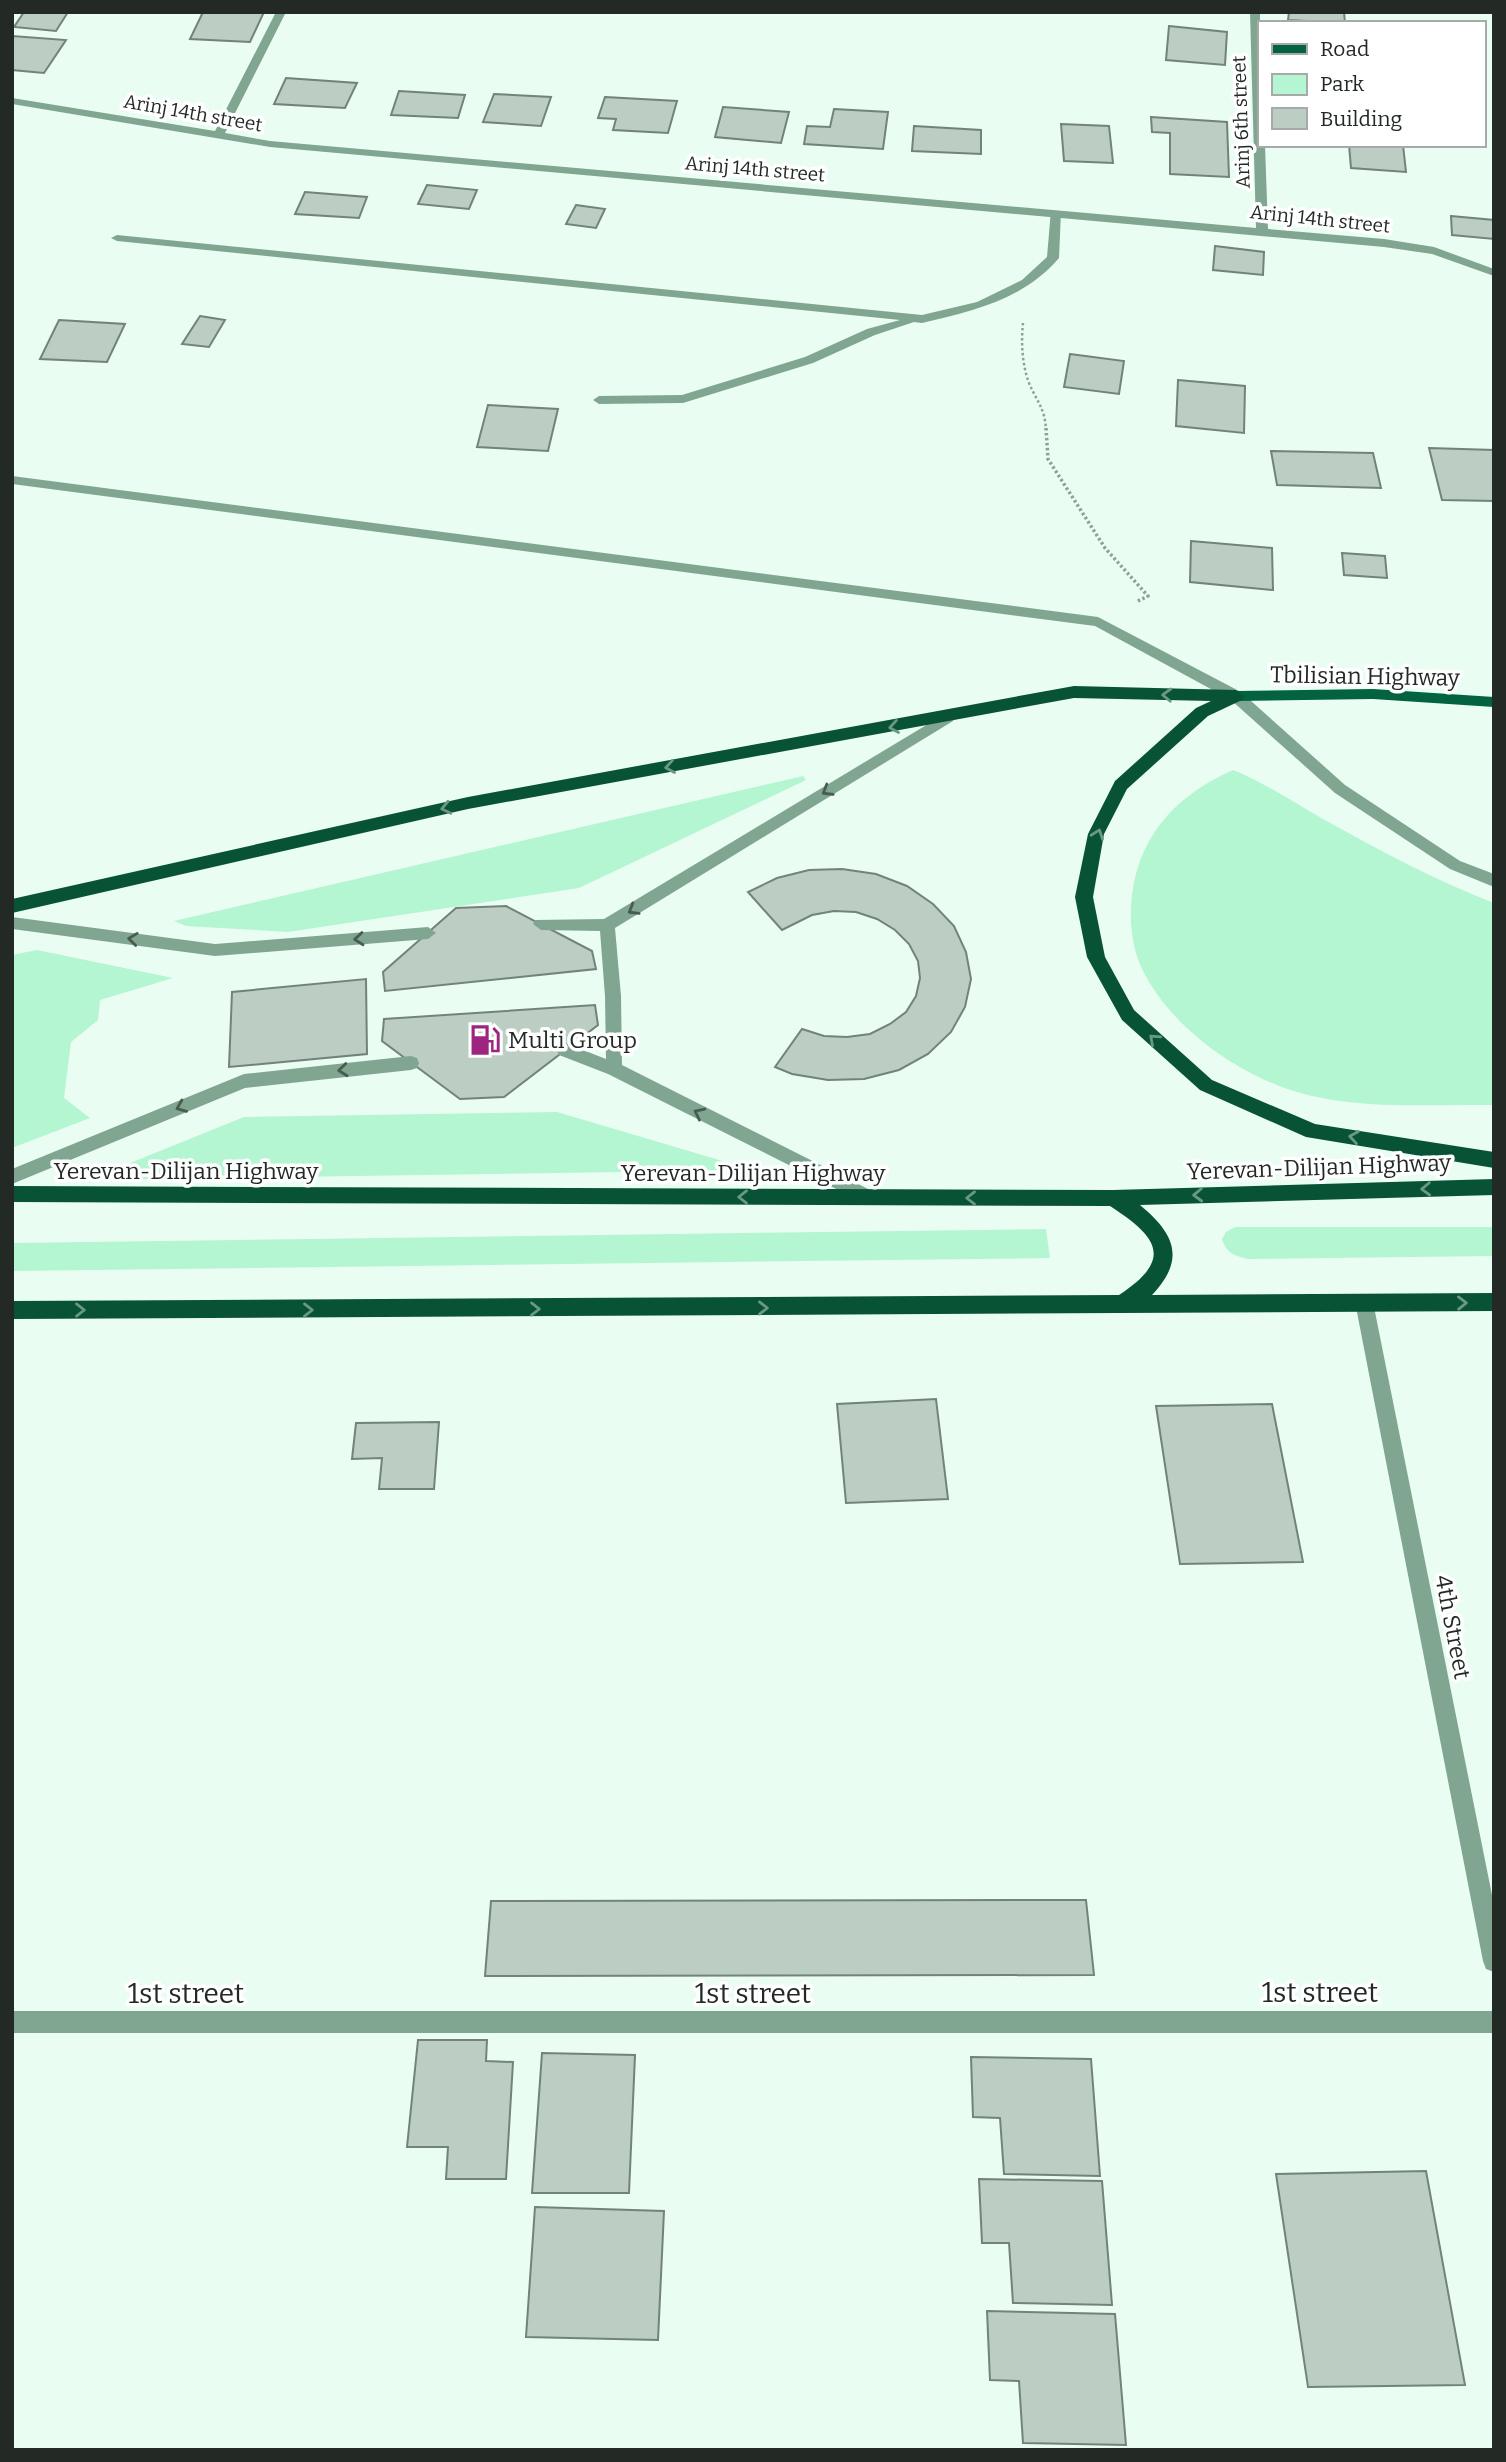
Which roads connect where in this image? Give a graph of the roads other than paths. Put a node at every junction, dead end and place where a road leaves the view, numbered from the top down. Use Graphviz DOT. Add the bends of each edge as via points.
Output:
graph roads {
  1 [pos="281,12"];
  2 [pos="1255,12"];
  3 [pos="12,101"];
  4 [pos="1258,105"];
  5 [pos="219,134"];
  6 [pos="1259,147"];
  7 [pos="1055,212"];
  8 [pos="1262,230"];
  9 [pos="117,238"];
  10 [pos="1494,273"];
  11 [pos="922,319"];
  12 [pos="599,400"];
  13 [pos="12,480"];
  14 [pos="1236,696"];
  15 [pos="1494,702"];
  16 [pos="948,717"];
  17 [pos="1494,881"];
  18 [pos="12,906"];
  19 [pos="12,923"];
  20 [pos="541,924"];
  21 [pos="607,925"];
  22 [pos="428,933"];
  23 [pos="565,1050"];
  24 [pos="411,1063"];
  25 [pos="614,1069"];
  26 [pos="1494,1160"];
  27 [pos="12,1177"];
  28 [pos="1494,1187"];
  29 [pos="12,1194"];
  30 [pos="870,1198"];
  31 [pos="1113,1198"];
  32 [pos="1364,1302"];
  33 [pos="1494,1302"];
  34 [pos="1123,1304"];
  35 [pos="12,1310"];
  36 [pos="1494,1961"];
  37 [pos="12,2022"];
  38 [pos="1494,2022"];
  1 -- 5 [label="street"];
  2 -- 4 [label="street, Arinj 6th street"];
  3 -- 5 [label="street, Arinj 14th street"];
  5 -- 7 [label="street, Arinj 14th street" via="270,145"];
  6 -- 8 [label="street, Arinj 6th street"];
  7 -- 8 [label="street, Arinj 14th street"];
  7 -- 11 [label="street" via="1053,258 1026,283 981,306"];
  8 -- 10 [label="street, Arinj 14th street" via="1434,251"];
  9 -- 11 [label="street"];
  11 -- 12 [label="street" via="871,332 809,360 683,399"];
  13 -- 14 [label="street" via="1098,622"];
  14 -- 15 [label="main road, Tbilisian Highway" via="1373,694"];
  14 -- 16 [label="highway, one-way" via="1074,692"];
  14 -- 17 [label="street" via="1340,789 1455,865"];
  26 -- 14 [label="highway, one-way" via="1313,1131 1206,1085 1128,1015 1096,957 1084,897 1096,834 1121,785 1202,712"];
  16 -- 18 [label="highway, one-way" via="468,803"];
  16 -- 21 [label="street, one-way"];
  22 -- 19 [label="street, one-way" via="215,950"];
  20 -- 21 [label="street"];
  21 -- 25 [label="street"];
  23 -- 25 [label="street"];
  24 -- 27 [label="street, one-way" via="244,1082"];
  30 -- 25 [label="street, one-way"];
  28 -- 31 [label="highway, Yerevan-Dilijan Highway, one-way"];
  30 -- 29 [label="highway, Yerevan-Dilijan Highway, one-way"];
  31 -- 30 [label="highway, Yerevan-Dilijan Highway, one-way"];
  31 -- 34 [label="highway" via="1147,1220 1164,1249 1156,1281"];
  32 -- 33 [label="highway, one-way"];
  32 -- 34 [label="highway"];
  32 -- 36 [label="street, 4th Street"];
  35 -- 34 [label="highway, one-way"];
  37 -- 38 [label="street, 1st street"];
}
